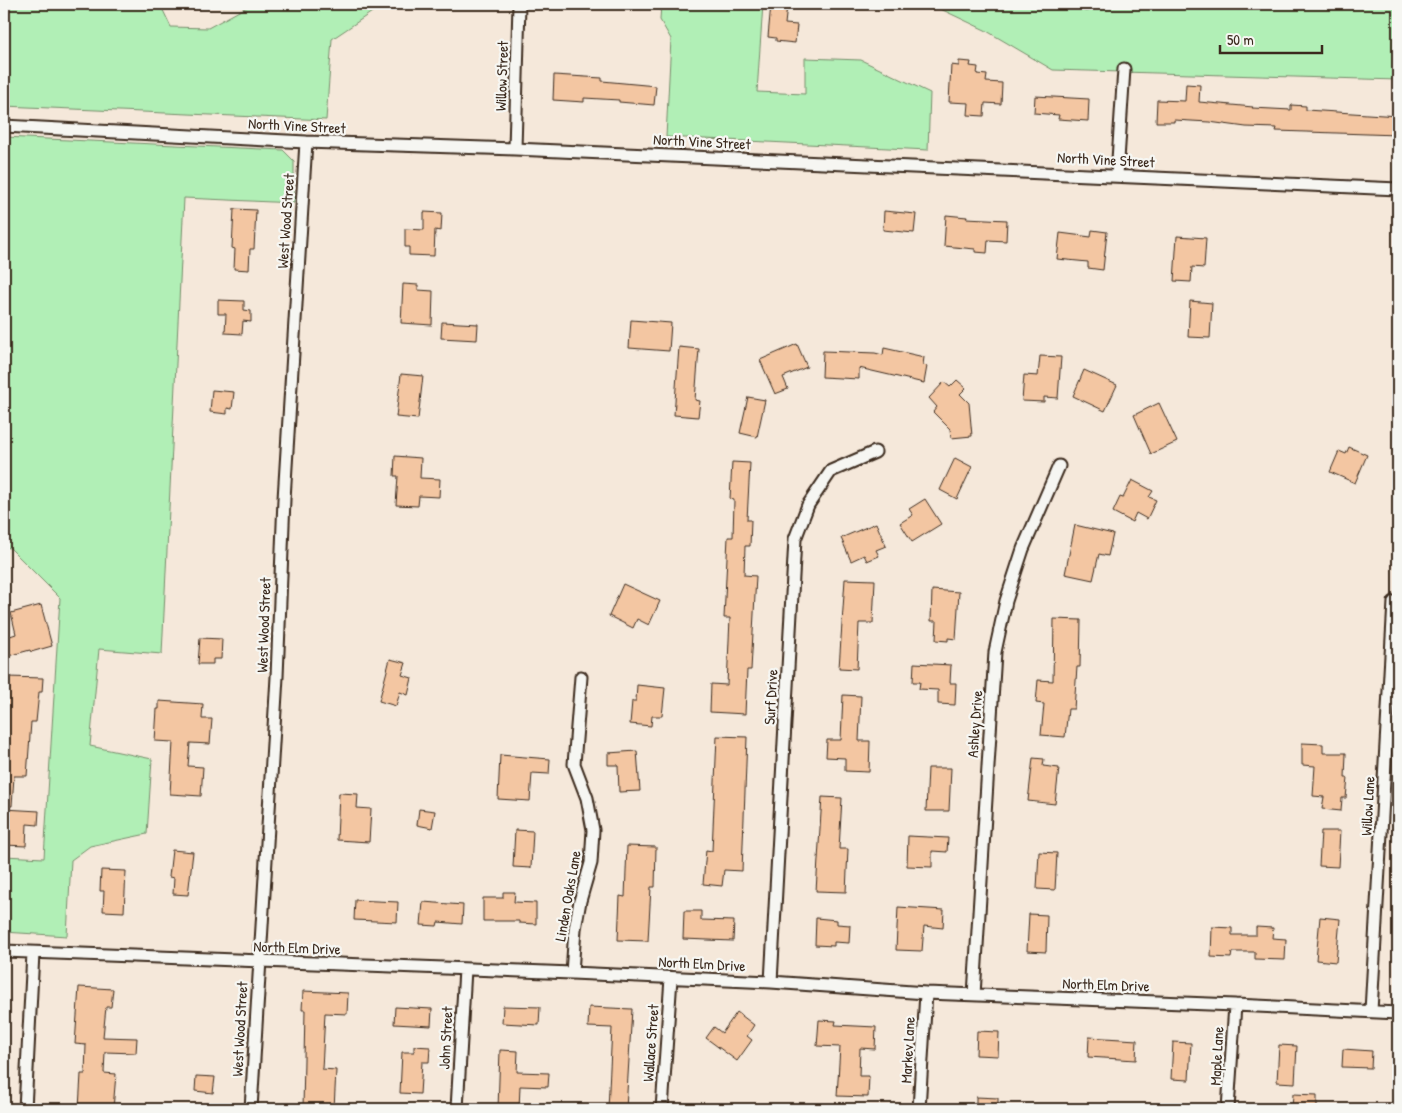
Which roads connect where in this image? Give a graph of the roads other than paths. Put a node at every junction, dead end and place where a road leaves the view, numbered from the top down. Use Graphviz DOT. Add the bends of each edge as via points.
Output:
graph roads {
  1 [pos="519,4"];
  2 [pos="1124,68"];
  3 [pos="4,126"];
  4 [pos="306,142"];
  5 [pos="515,149"];
  6 [pos="1117,175"];
  7 [pos="1398,189"];
  8 [pos="875,452"];
  9 [pos="1059,466"];
  10 [pos="1394,602"];
  11 [pos="581,677"];
  12 [pos="4,951"];
  13 [pos="33,953"];
  14 [pos="259,961"];
  15 [pos="465,969"];
  16 [pos="572,973"];
  17 [pos="671,978"];
  18 [pos="771,982"];
  19 [pos="926,993"];
  20 [pos="974,995"];
  21 [pos="1235,1005"];
  22 [pos="1371,1011"];
  23 [pos="1398,1013"];
  24 [pos="24,1109"];
  25 [pos="251,1109"];
  26 [pos="457,1109"];
  27 [pos="662,1109"];
  28 [pos="919,1109"];
  29 [pos="1228,1109"];
  1 -- 5 [label="street, Willow Street"];
  2 -- 6 [label="street"];
  3 -- 4 [label="street, North Vine Street"];
  4 -- 5 [label="street, North Vine Street"];
  4 -- 14 [label="street, West Wood Street"];
  5 -- 6 [label="street, North Vine Street"];
  6 -- 7 [label="street, North Vine Street"];
  8 -- 18 [label="street, Surf Drive" via="831,471 808,505 794,539"];
  9 -- 20 [label="street, Ashley Drive" via="1023,550 1006,602 995,652"];
  10 -- 22 [label="street, Willow Lane"];
  11 -- 16 [label="street, Linden Oaks Lane" via="574,764 587,798 593,830 591,863 574,929"];
  12 -- 13 [label="street, North Elm Drive"];
  13 -- 14 [label="street, North Elm Drive"];
  13 -- 24 [label="street"];
  14 -- 15 [label="street, North Elm Drive"];
  14 -- 25 [label="street, West Wood Street"];
  15 -- 16 [label="street, North Elm Drive"];
  15 -- 26 [label="street, John Street"];
  16 -- 17 [label="street, North Elm Drive"];
  17 -- 18 [label="street, North Elm Drive"];
  17 -- 27 [label="street, Wallace Street"];
  18 -- 19 [label="street, North Elm Drive"];
  19 -- 20 [label="street, North Elm Drive"];
  19 -- 28 [label="street, Markev Lane"];
  20 -- 21 [label="street, North Elm Drive"];
  21 -- 22 [label="street, North Elm Drive"];
  21 -- 29 [label="street, Maple Lane"];
  22 -- 23 [label="street, North Elm Drive"];
}
